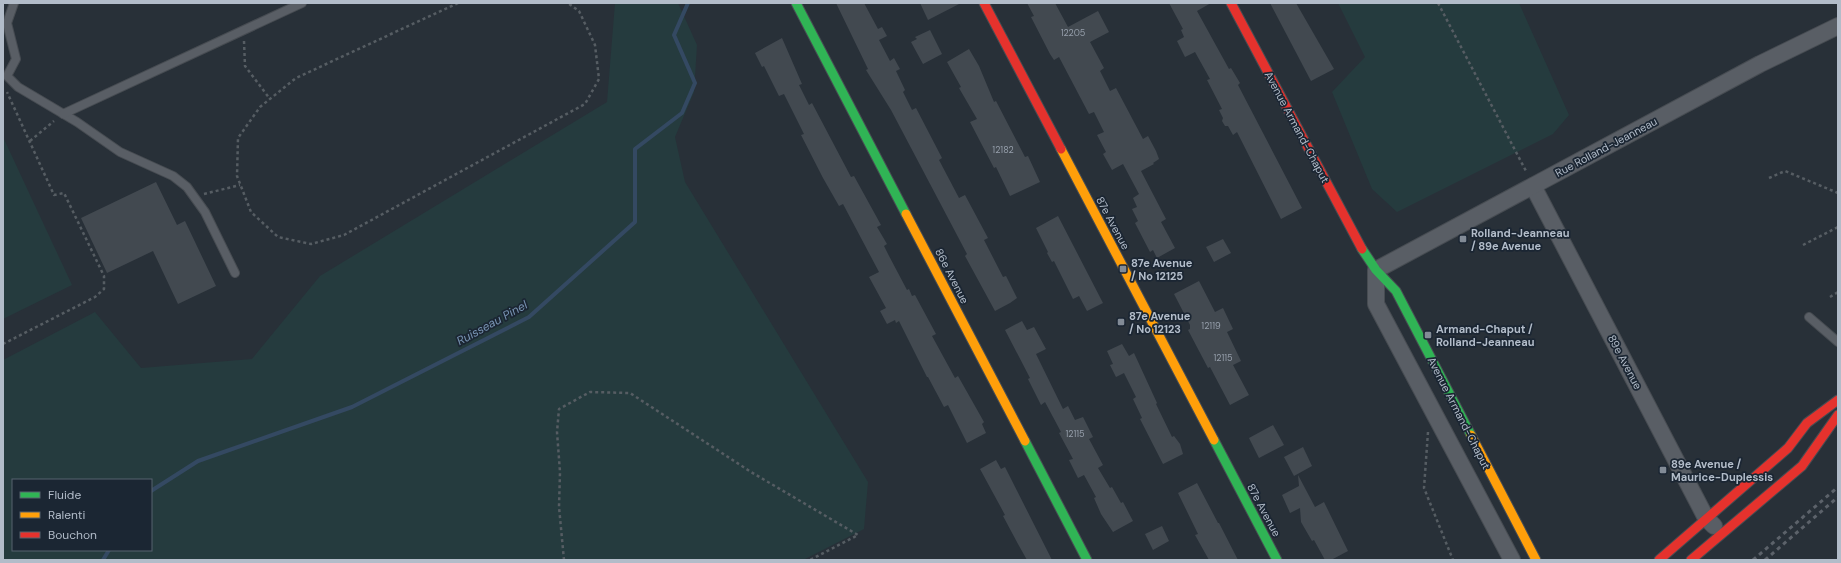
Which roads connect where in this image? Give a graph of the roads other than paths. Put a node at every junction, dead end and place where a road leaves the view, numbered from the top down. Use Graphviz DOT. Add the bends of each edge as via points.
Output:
graph roads {
  1 [pos="14,3"];
  2 [pos="302,3"];
  3 [pos="796,3"];
  4 [pos="984,3"];
  5 [pos="1231,3"];
  6 [pos="1838,26"];
  7 [pos="63,114"];
  8 [pos="1533,186"];
  9 [pos="1376,270"];
  10 [pos="235,273"];
  11 [pos="1809,317"];
  12 [pos="1838,342"];
  13 [pos="1838,400"];
  14 [pos="1838,415"];
  15 [pos="1706,518"];
  16 [pos="1721,533"];
  17 [pos="1087,560"];
  18 [pos="1277,560"];
  19 [pos="1512,560"];
  20 [pos="1536,560"];
  21 [pos="1659,560"];
  22 [pos="1691,560"];
  1 -- 7 [label="lane" via="7,23 16,59 7,76 18,87"];
  2 -- 7 [label="lane"];
  3 -- 17 [label="street, 86e Avenue"];
  4 -- 18 [label="street, 87e Avenue"];
  5 -- 9 [label="street, Avenue Armand-Chaput" via="1358,244"];
  6 -- 8 [label="street, Rue Rolland-Jeanneau" via="1760,64"];
  7 -- 10 [label="lane" via="120,152 173,176 187,187 205,212"];
  8 -- 9 [label="street, Rue Rolland-Jeanneau"];
  8 -- 15 [label="street, 89e Avenue"];
  9 -- 19 [label="street, Avenue Armand-Chaput" via="1376,304"];
  9 -- 20 [label="street, Avenue Armand-Chaput" via="1396,291"];
  11 -- 12 [label="lane"];
  13 -- 15 [label="street" via="1807,423 1788,448"];
  14 -- 16 [label="street" via="1802,466"];
  15 -- 16 [label="street, 89e Avenue"];
  15 -- 21 [label="street"];
  16 -- 22 [label="street"];
}
